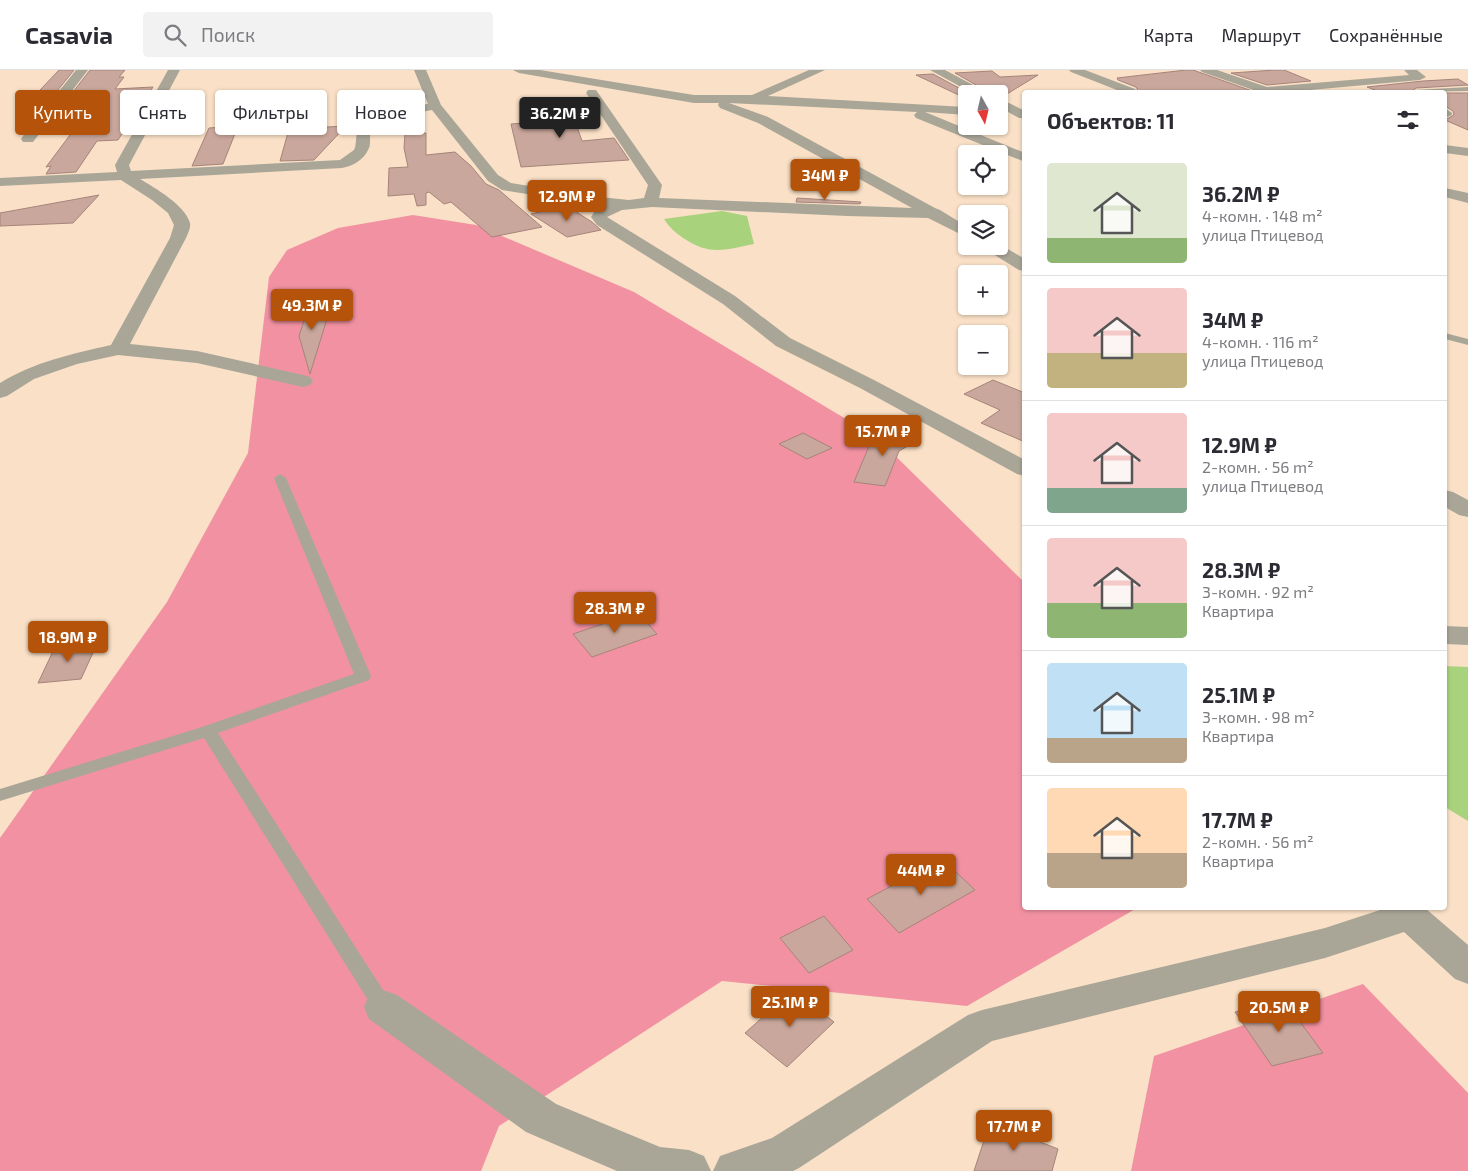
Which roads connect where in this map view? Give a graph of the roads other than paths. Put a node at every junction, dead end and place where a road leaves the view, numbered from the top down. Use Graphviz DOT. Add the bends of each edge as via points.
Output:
graph roads {
  1 [pos="82,70"];
  2 [pos="174,70"];
  3 [pos="420,70"];
  4 [pos="519,70"];
  5 [pos="818,70"];
  6 [pos="936,70"];
  7 [pos="1075,70"];
  8 [pos="1206,70"];
  9 [pos="1410,70"];
  10 [pos="966,85"];
  11 [pos="1468,89"];
  12 [pos="1126,90"];
  13 [pos="1261,90"];
  14 [pos="1287,90"];
  15 [pos="1447,90"];
  16 [pos="592,93"];
  17 [pos="694,99"];
  18 [pos="751,99"];
  19 [pos="895,105"];
  20 [pos="435,106"];
  21 [pos="733,107"];
  22 [pos="1008,107"];
  23 [pos="958,110"];
  24 [pos="1008,114"];
  25 [pos="1022,115"];
  26 [pos="1022,116"];
  27 [pos="28,139"];
  28 [pos="1447,149"];
  29 [pos="1468,152"];
  30 [pos="1022,157"];
  31 [pos="125,176"];
  32 [pos="0,182"];
  33 [pos="1447,193"];
  34 [pos="1468,198"];
  35 [pos="625,203"];
  36 [pos="650,203"];
  37 [pos="935,213"];
  38 [pos="958,227"];
  39 [pos="1006,255"];
  40 [pos="1022,264"];
  41 [pos="1447,337"];
  42 [pos="1468,342"];
  43 [pos="118,349"];
  44 [pos="303,381"];
  45 [pos="0,392"];
  46 [pos="1022,467"];
  47 [pos="280,478"];
  48 [pos="1447,498"];
  49 [pos="1468,510"];
  50 [pos="1447,635"];
  51 [pos="1468,636"];
  52 [pos="208,731"];
  53 [pos="0,795"];
  54 [pos="1407,912"];
  55 [pos="1468,968"];
  56 [pos="383,1007"];
  57 [pos="689,1171"];
  58 [pos="735,1171"];
  1 -- 27 [label="street"];
  2 -- 31 [label="street" via="122,165"];
  3 -- 20 [label="street"];
  4 -- 17 [label="street"];
  5 -- 18 [label="street"];
  6 -- 10 [label="street"];
  7 -- 12 [label="street"];
  8 -- 13 [label="street"];
  9 -- 14 [label="street" via="1420,77"];
  11 -- 15 [label="lane"];
  16 -- 36 [label="street" via="654,185"];
  17 -- 18 [label="street"];
  17 -- 21 [label="street"];
  18 -- 19 [label="street"];
  18 -- 21 [label="street"];
  19 -- 23 [label="street"];
  19 -- 30 [label="street"];
  20 -- 31 [label="street" via="390,115 369,126 364,132 362,149 351,161 342,164"];
  20 -- 35 [label="street" via="493,178 507,187 590,201"];
  21 -- 37 [label="street"];
  22 -- 25 [label="street"];
  24 -- 26 [label="street"];
  28 -- 29 [label="street"];
  31 -- 32 [label="street"];
  31 -- 43 [label="street" via="160,199 180,217 182,226"];
  33 -- 34 [label="street"];
  35 -- 36 [label="street"];
  35 -- 46 [label="street" via="601,212 599,217 729,300 783,342"];
  36 -- 37 [label="street"];
  37 -- 38 [label="street"];
  39 -- 40 [label="street"];
  41 -- 42 [label="lane"];
  43 -- 44 [label="street" via="197,357"];
  43 -- 45 [label="street" via="27,375"];
  47 -- 52 [label="lane" via="363,676"];
  48 -- 49 [label="street"];
  50 -- 51 [label="street"];
  52 -- 53 [label="lane"];
  52 -- 56 [label="lane"];
  54 -- 55 [label="street"];
  54 -- 58 [label="street" via="1325,943 982,1027 784,1154"];
  56 -- 57 [label="street" via="541,1118 659,1168"];
}
